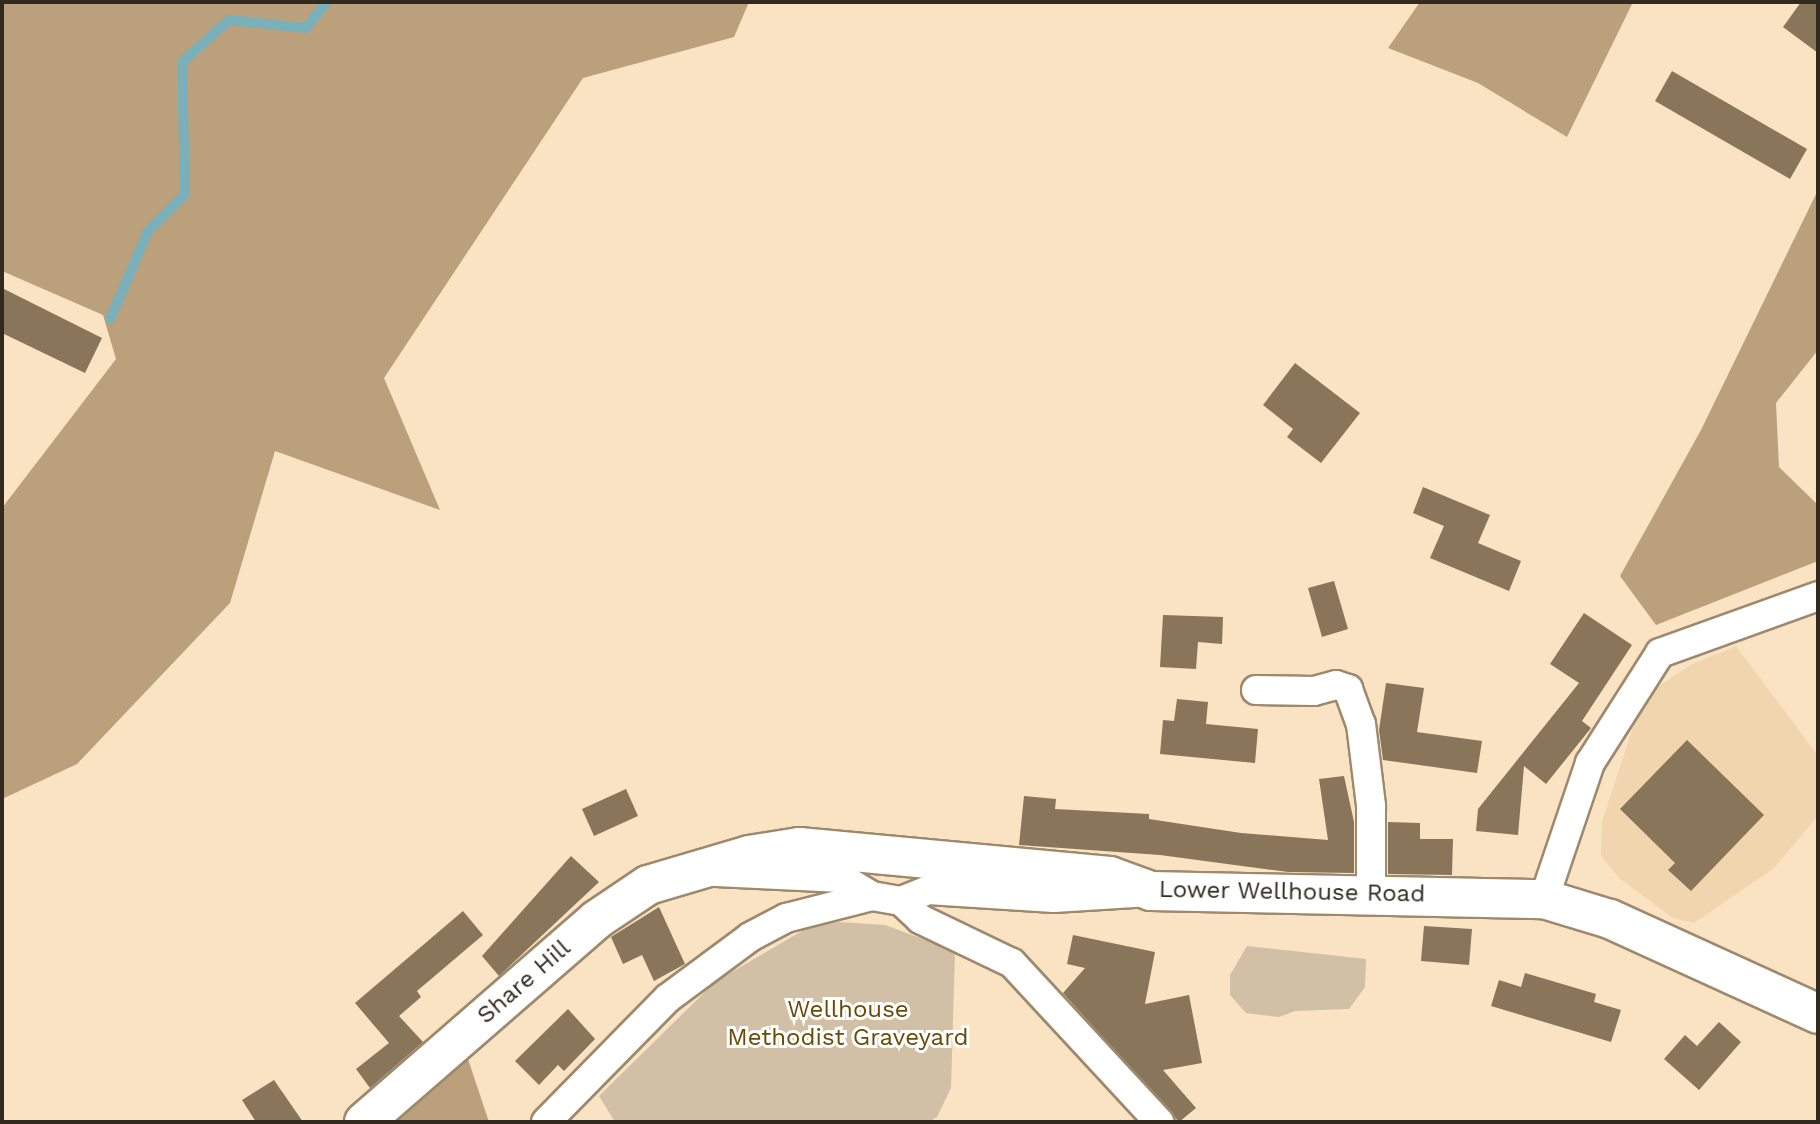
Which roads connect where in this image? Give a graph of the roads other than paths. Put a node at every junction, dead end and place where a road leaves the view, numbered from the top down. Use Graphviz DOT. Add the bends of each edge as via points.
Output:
graph roads {
  1 [pos="1818,596"];
  2 [pos="1256,690"];
  3 [pos="701,872"];
  4 [pos="1151,891"];
  5 [pos="1371,893"];
  6 [pos="872,896"];
  7 [pos="1544,899"];
  8 [pos="901,901"];
  9 [pos="1818,1014"];
  10 [pos="364,1122"];
  11 [pos="546,1122"];
  12 [pos="1159,1122"];
  1 -- 7 [label="street" via="1660,653 1590,763"];
  2 -- 5 [label="street" via="1314,691 1336,685 1348,689 1361,724 1371,806"];
  3 -- 4 [label="street, Lower Wellhouse Road" via="799,847 1110,876"];
  3 -- 6 [label="street" via="842,878"];
  3 -- 10 [label="street, Share Hill" via="648,885 596,920"];
  4 -- 5 [label="street, Lower Wellhouse Road"];
  4 -- 8 [label="street" via="1054,898 928,890"];
  5 -- 7 [label="street, Lower Wellhouse Road"];
  6 -- 8 [label="street"];
  6 -- 11 [label="street" via="786,918 750,937 668,998"];
  7 -- 9 [label="street, Lower Wellhouse Road" via="1610,919"];
  8 -- 12 [label="street" via="920,919 1012,963"];
}
